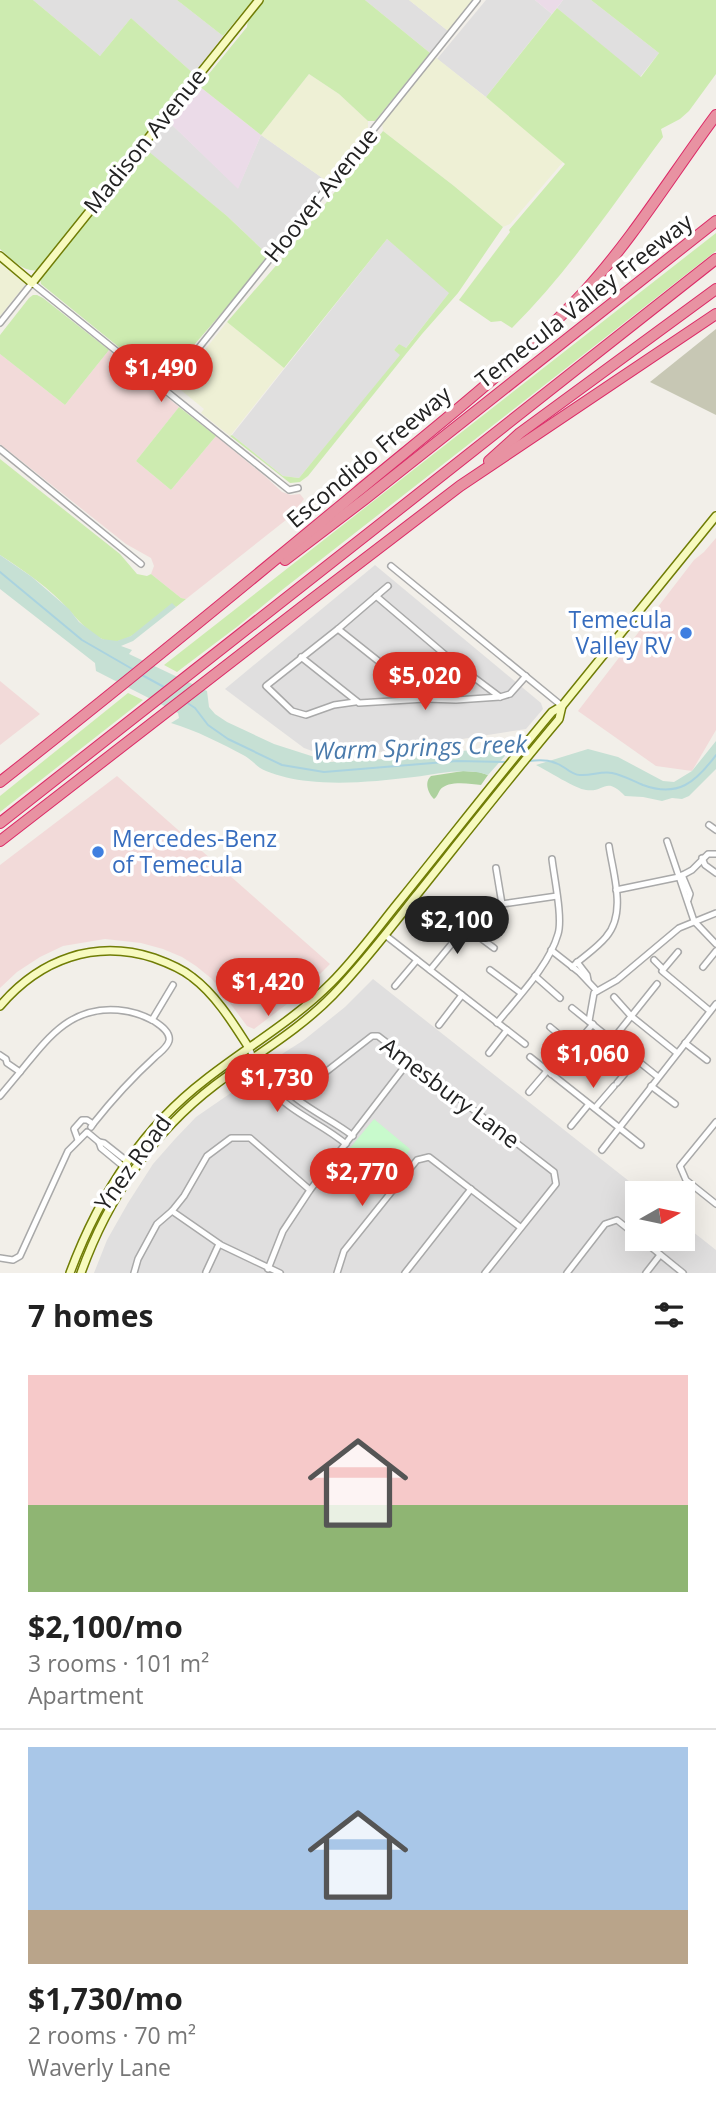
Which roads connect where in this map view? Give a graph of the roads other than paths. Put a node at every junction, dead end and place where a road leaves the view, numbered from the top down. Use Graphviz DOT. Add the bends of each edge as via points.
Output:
graph roads {
  1 [pos="259,0"];
  2 [pos="477,0"];
  3 [pos="716,115"];
  4 [pos="716,221"];
  5 [pos="0,256"];
  6 [pos="716,259"];
  7 [pos="716,267"];
  8 [pos="32,283"];
  9 [pos="716,289"];
  10 [pos="716,314"];
  11 [pos="636,322"];
  12 [pos="0,323"];
  13 [pos="165,390"];
  14 [pos="0,449"];
  15 [pos="460,486"];
  16 [pos="298,488"];
  17 [pos="716,516"];
  18 [pos="141,564"];
  19 [pos="391,566"];
  20 [pos="388,586"];
  21 [pos="376,596"];
  22 [pos="338,629"];
  23 [pos="176,642"];
  24 [pos="301,657"];
  25 [pos="526,676"];
  26 [pos="500,696"];
  27 [pos="426,699"];
  28 [pos="355,702"];
  29 [pos="562,706"];
  30 [pos="0,782"];
  31 [pos="0,823"];
  32 [pos="709,825"];
  33 [pos="716,830"];
  34 [pos="0,841"];
  35 [pos="667,841"];
  36 [pos="608,846"];
  37 [pos="716,854"];
  38 [pos="702,858"];
  39 [pos="552,859"];
  40 [pos="496,869"];
  41 [pos="716,873"];
  42 [pos="681,876"];
  43 [pos="409,890"];
  44 [pos="616,890"];
  45 [pos="416,895"];
  46 [pos="557,896"];
  47 [pos="502,904"];
  48 [pos="436,905"];
  49 [pos="716,913"];
  50 [pos="694,921"];
  51 [pos="464,927"];
  52 [pos="384,935"];
  53 [pos="716,944"];
  54 [pos="494,948"];
  55 [pos="551,950"];
  56 [pos="716,951"];
  57 [pos="678,952"];
  58 [pos="418,960"];
  59 [pos="654,960"];
  60 [pos="575,964"];
  61 [pos="702,967"];
  62 [pos="663,969"];
  63 [pos="430,970"];
  64 [pos="490,970"];
  65 [pos="535,976"];
  66 [pos="657,984"];
  67 [pos="173,985"];
  68 [pos="395,986"];
  69 [pos="595,992"];
  70 [pos="521,993"];
  71 [pos="462,995"];
  72 [pos="614,997"];
  73 [pos="560,998"];
  74 [pos="716,1004"];
  75 [pos="0,1006"];
  76 [pos="572,1008"];
  77 [pos="710,1011"];
  78 [pos="631,1016"];
  79 [pos="152,1020"];
  80 [pos="591,1022"];
  81 [pos="497,1023"];
  82 [pos="439,1025"];
  83 [pos="550,1027"];
  84 [pos="507,1030"];
  85 [pos="612,1039"];
  86 [pos="685,1043"];
  87 [pos="525,1044"];
  88 [pos="248,1048"];
  89 [pos="573,1049"];
  90 [pos="489,1053"];
  91 [pos="677,1053"];
  92 [pos="0,1055"];
  93 [pos="530,1057"];
  94 [pos="254,1058"];
  95 [pos="637,1059"];
  96 [pos="707,1060"];
  97 [pos="409,1061"];
  98 [pos="3,1062"];
  99 [pos="591,1067"];
  100 [pos="20,1072"];
  101 [pos="549,1073"];
  102 [pos="658,1077"];
  103 [pos="313,1082"];
  104 [pos="652,1086"];
  105 [pos="529,1092"];
  106 [pos="0,1096"];
  107 [pos="589,1104"];
  108 [pos="675,1104"];
  109 [pos="595,1108"];
  110 [pos="716,1122"];
  111 [pos="93,1124"];
  112 [pos="571,1126"];
  113 [pos="619,1127"];
  114 [pos="87,1132"];
  115 [pos="353,1136"];
  116 [pos="78,1140"];
  117 [pos="346,1144"];
  118 [pos="642,1145"];
  119 [pos="602,1150"];
  120 [pos="126,1164"];
  121 [pos="471,1189"];
  122 [pos="310,1190"];
  123 [pos="716,1204"];
  124 [pos="108,1211"];
  125 [pos="172,1212"];
  126 [pos="625,1226"];
  127 [pos="520,1227"];
  128 [pos="219,1244"];
  129 [pos="655,1251"];
  130 [pos="660,1255"];
  131 [pos="0,1258"];
  132 [pos="268,1269"];
  133 [pos="206,1272"];
  134 [pos="70,1273"];
  135 [pos="81,1273"];
  136 [pos="134,1273"];
  137 [pos="281,1273"];
  138 [pos="337,1273"];
  139 [pos="405,1273"];
  140 [pos="485,1273"];
  141 [pos="567,1273"];
  142 [pos="646,1273"];
  143 [pos="683,1273"];
  1 -- 8 [label="main road, Madison Avenue"];
  2 -- 13 [label="street, Hoover Avenue"];
  3 -- 23 [label="highway, Escondido Freeway" via="615,256 542,335"];
  4 -- 23 [label="highway, Temecula Valley Freeway"];
  5 -- 8 [label="main road"];
  6 -- 11 [label="highway"];
  7 -- 11 [label="highway"];
  8 -- 12 [label="street"];
  8 -- 13 [label="street"];
  9 -- 15 [label="highway" via="520,433"];
  10 -- 15 [label="highway"];
  11 -- 31 [label="highway"];
  13 -- 16 [label="street" via="289,490"];
  14 -- 18 [label="street"];
  15 -- 34 [label="highway"];
  17 -- 29 [label="main road"];
  19 -- 25 [label="street"];
  20 -- 21 [label="street"];
  21 -- 22 [label="street"];
  21 -- 26 [label="street"];
  22 -- 24 [label="street"];
  22 -- 27 [label="street"];
  23 -- 30 [label="highway, Escondido Freeway"];
  24 -- 28 [label="street"];
  24 -- 28 [label="street" via="266,686 292,711 306,715"];
  25 -- 26 [label="street" via="510,694"];
  25 -- 29 [label="street"];
  26 -- 27 [label="street"];
  27 -- 28 [label="street"];
  29 -- 43 [label="main road, Ynez Road" via="552,712"];
  29 -- 45 [label="main road, Ynez Road" via="559,719"];
  32 -- 33 [label="street"];
  35 -- 42 [label="street"];
  36 -- 44 [label="street"];
  37 -- 38 [label="street"];
  38 -- 41 [label="street"];
  38 -- 42 [label="street"];
  39 -- 46 [label="street"];
  40 -- 47 [label="street"];
  42 -- 44 [label="street"];
  42 -- 50 [label="street"];
  43 -- 45 [label="main road"];
  43 -- 88 [label="main road, Ynez Road" via="349,963 303,1009"];
  44 -- 60 [label="street" via="615,923"];
  45 -- 52 [label="main road, Ynez Road"];
  46 -- 47 [label="street"];
  46 -- 55 [label="street" via="559,932"];
  47 -- 51 [label="street" via="478,912"];
  48 -- 51 [label="street"];
  49 -- 50 [label="street"];
  50 -- 53 [label="street"];
  50 -- 69 [label="street"];
  51 -- 54 [label="street"];
  51 -- 63 [label="street"];
  52 -- 58 [label="street"];
  52 -- 94 [label="main road, Ynez Road" via="332,996"];
  55 -- 60 [label="street"];
  55 -- 65 [label="street"];
  56 -- 61 [label="street"];
  57 -- 62 [label="street"];
  58 -- 63 [label="street"];
  58 -- 68 [label="street"];
  59 -- 62 [label="street"];
  60 -- 69 [label="street"];
  62 -- 77 [label="street"];
  63 -- 71 [label="street"];
  64 -- 70 [label="street"];
  65 -- 70 [label="street"];
  65 -- 73 [label="street"];
  66 -- 78 [label="street"];
  67 -- 79 [label="street"];
  69 -- 80 [label="street"];
  70 -- 81 [label="street"];
  71 -- 81 [label="street"];
  71 -- 82 [label="street"];
  72 -- 78 [label="street"];
  74 -- 77 [label="street"];
  75 -- 88 [label="main road" via="31,976 50,965 87,952 130,951 166,962 193,978 224,1011"];
  76 -- 80 [label="street"];
  77 -- 86 [label="street"];
  78 -- 85 [label="street"];
  78 -- 91 [label="street"];
  79 -- 100 [label="street" via="104,1009 73,1018"];
  79 -- 111 [label="street" via="169,1035 169,1042 125,1084"];
  80 -- 85 [label="street"];
  80 -- 89 [label="street"];
  81 -- 84 [label="street"];
  83 -- 89 [label="street"];
  84 -- 87 [label="street"];
  84 -- 90 [label="street"];
  85 -- 95 [label="street"];
  86 -- 91 [label="street"];
  86 -- 96 [label="street"];
  88 -- 94 [label="street"];
  88 -- 120 [label="main road, Ynez Road" via="178,1103"];
  89 -- 99 [label="street"];
  89 -- 101 [label="street"];
  91 -- 102 [label="street"];
  92 -- 98 [label="street" via="6,1059"];
  93 -- 101 [label="street"];
  94 -- 115 [label="street" via="300,1102"];
  94 -- 117 [label="street" via="257,1070 284,1103"];
  94 -- 124 [label="main road, Ynez Road" via="206,1092 163,1133"];
  95 -- 102 [label="street"];
  95 -- 109 [label="street"];
  97 -- 103 [label="street, Amesbury Lane" via="384,1039 372,1036"];
  97 -- 115 [label="street"];
  97 -- 127 [label="street, Amesbury Lane" via="554,1172 556,1184"];
  98 -- 100 [label="street"];
  100 -- 106 [label="street"];
  101 -- 105 [label="street"];
  101 -- 107 [label="street"];
  102 -- 104 [label="street"];
  104 -- 108 [label="street"];
  104 -- 113 [label="street"];
  107 -- 109 [label="street"];
  107 -- 112 [label="street"];
  109 -- 113 [label="street"];
  110 -- 123 [label="street" via="680,1166 686,1180"];
  111 -- 114 [label="street"];
  111 -- 116 [label="street" via="79,1122 74,1129"];
  113 -- 118 [label="street"];
  113 -- 119 [label="street"];
  114 -- 116 [label="street"];
  114 -- 120 [label="street"];
  115 -- 117 [label="street"];
  116 -- 131 [label="street" via="68,1151 20,1256"];
  117 -- 122 [label="street"];
  120 -- 124 [label="main road" via="128,1171 109,1201"];
  120 -- 134 [label="main road, Ynez Road" via="87,1230"];
  121 -- 127 [label="street"];
  121 -- 138 [label="street" via="429,1157 417,1160 344,1251"];
  121 -- 139 [label="street"];
  122 -- 125 [label="street" via="250,1138 230,1138 207,1156"];
  122 -- 132 [label="street" via="283,1231"];
  124 -- 135 [label="main road, Ynez Road"];
  125 -- 128 [label="street"];
  125 -- 136 [label="street" via="158,1224"];
  126 -- 141 [label="street" via="617,1220 605,1224"];
  127 -- 140 [label="street"];
  128 -- 132 [label="street"];
  128 -- 133 [label="street"];
  129 -- 130 [label="street"];
  130 -- 142 [label="street"];
  130 -- 143 [label="street"];
  132 -- 137 [label="street"];
}
